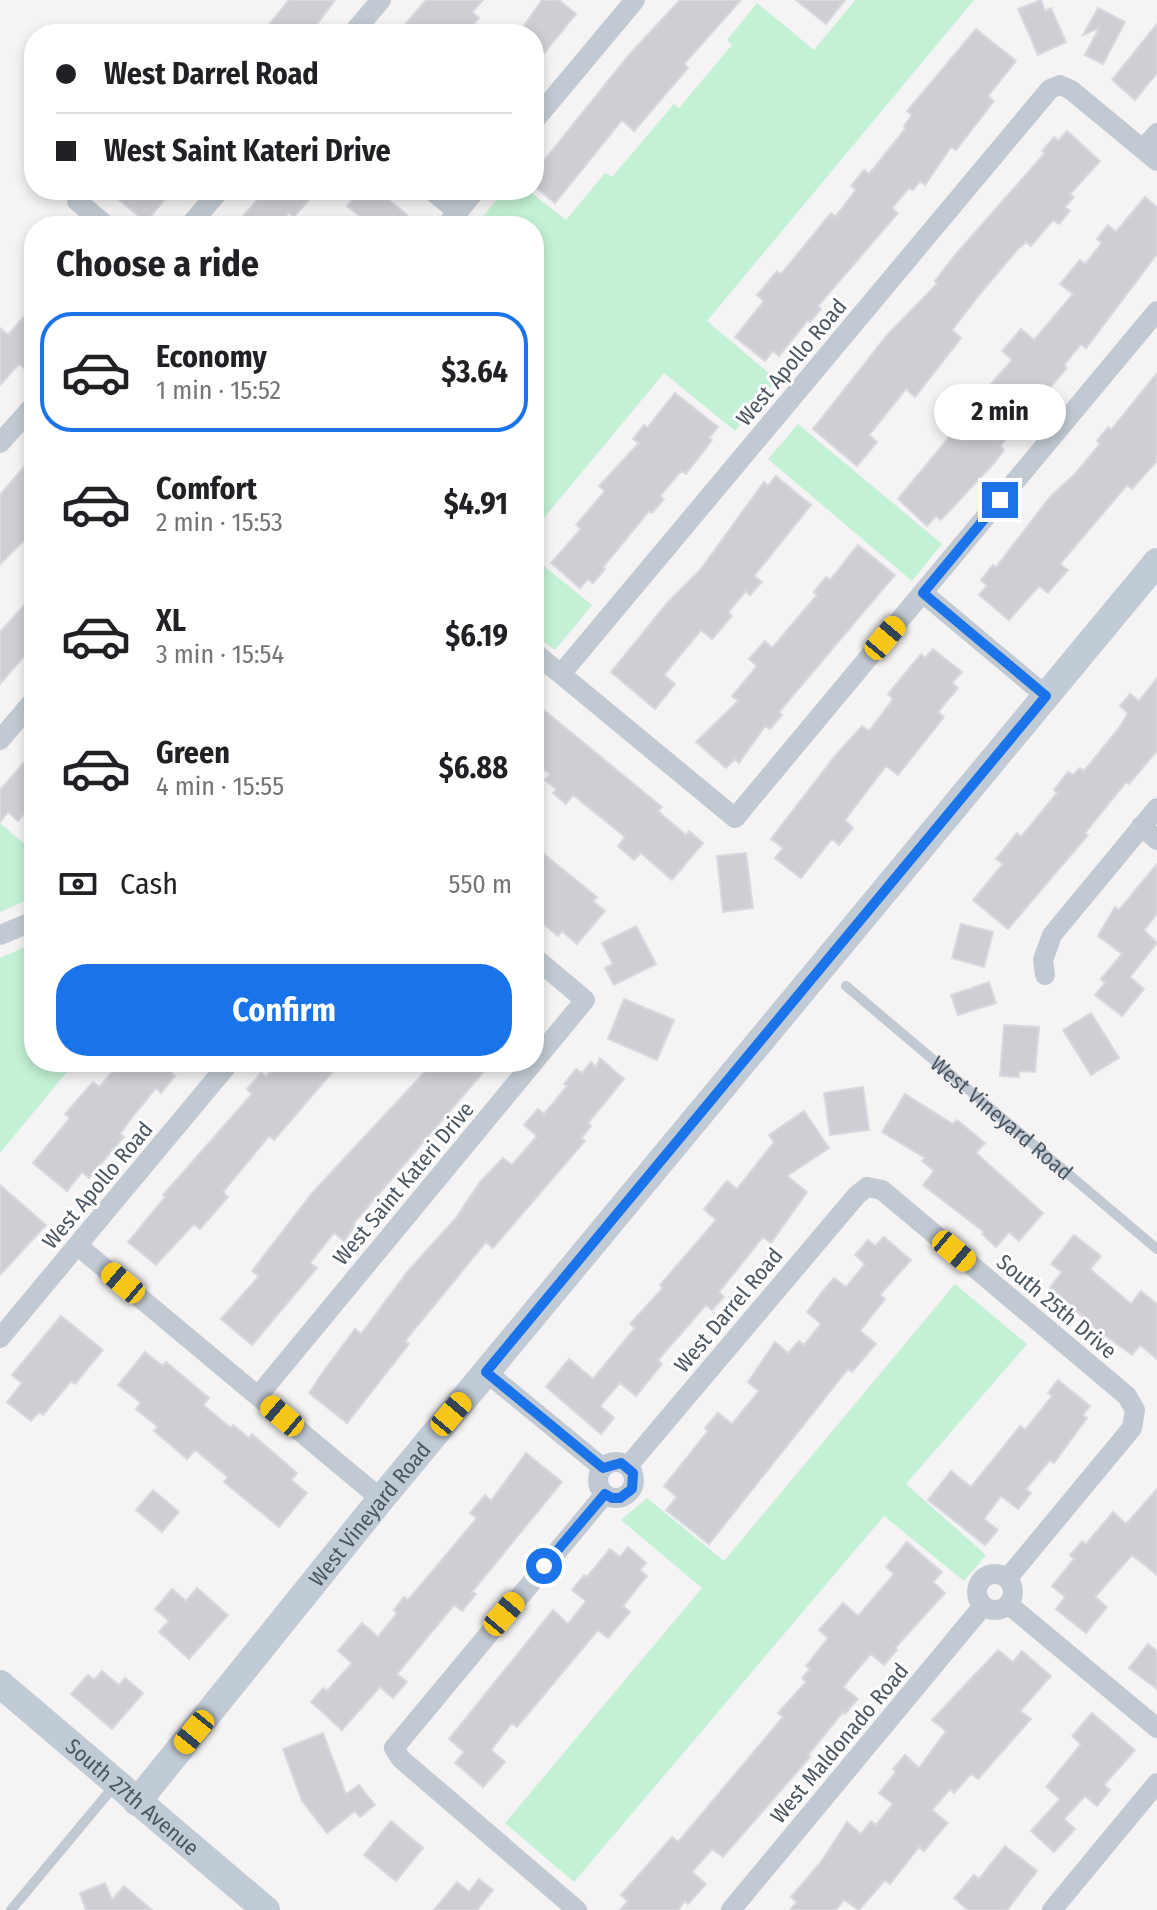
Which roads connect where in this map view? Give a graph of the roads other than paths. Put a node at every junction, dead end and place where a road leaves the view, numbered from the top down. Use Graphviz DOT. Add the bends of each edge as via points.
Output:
graph roads {
  1 [pos="381,0"];
  2 [pos="635,0"];
  3 [pos="361,24"];
  4 [pos="544,109"];
  5 [pos="1157,133"];
  6 [pos="1150,155"];
  7 [pos="211,200"];
  8 [pos="468,200"];
  9 [pos="77,201"];
  10 [pos="95,216"];
  11 [pos="198,216"];
  12 [pos="454,216"];
  13 [pos="1157,311"];
  14 [pos="24,416"];
  15 [pos="0,443"];
  16 [pos="1157,562"];
  17 [pos="923,593"];
  18 [pos="544,660"];
  19 [pos="561,674"];
  20 [pos="1046,696"];
  21 [pos="24,712"];
  22 [pos="0,740"];
  23 [pos="1157,808"];
  24 [pos="1149,833"];
  25 [pos="24,925"];
  26 [pos="0,935"];
  27 [pos="544,965"];
  28 [pos="1045,975"];
  29 [pos="846,986"];
  30 [pos="544,1050"];
  31 [pos="222,1072"];
  32 [pos="526,1072"];
  33 [pos="867,1187"];
  34 [pos="78,1246"];
  35 [pos="1157,1249"];
  36 [pos="0,1338"];
  37 [pos="486,1372"];
  38 [pos="258,1396"];
  39 [pos="1135,1410"];
  40 [pos="628,1466"];
  41 [pos="603,1468"];
  42 [pos="605,1494"];
  43 [pos="381,1499"];
  44 [pos="1007,1579"];
  45 [pos="1008,1604"];
  46 [pos="983,1606"];
  47 [pos="0,1684"];
  48 [pos="1157,1728"];
  49 [pos="1157,1783"];
  50 [pos="127,1793"];
  51 [pos="556,1903"];
  52 [pos="11,1910"];
  53 [pos="266,1910"];
  54 [pos="577,1910"];
  55 [pos="731,1910"];
  56 [pos="1052,1910"];
  1 -- 3 [label="street"];
  2 -- 4 [label="street"];
  5 -- 6 [label="street"];
  6 -- 19 [label="street, West Apollo Road" via="1060,85 1050,89"];
  7 -- 11 [label="street"];
  8 -- 12 [label="street"];
  9 -- 10 [label="street"];
  13 -- 17 [label="street"];
  14 -- 15 [label="street"];
  16 -- 20 [label="street, West Vineyard Road"];
  17 -- 19 [label="street" via="735,818"];
  17 -- 20 [label="street"];
  18 -- 19 [label="street"];
  20 -- 37 [label="street, West Vineyard Road"];
  21 -- 22 [label="street"];
  23 -- 24 [label="street"];
  24 -- 28 [label="street" via="1052,935 1043,960"];
  25 -- 26 [label="street"];
  27 -- 30 [label="street, West Saint Kateri Drive" via="585,1000"];
  29 -- 35 [label="lane, West Vineyard Road"];
  31 -- 34 [label="street, West Apollo Road"];
  32 -- 38 [label="street, West Saint Kateri Drive"];
  33 -- 39 [label="street, South 25th Drive" via="882,1190 1127,1396"];
  33 -- 40 [label="street, West Darrel Road"];
  34 -- 36 [label="street, West Apollo Road"];
  34 -- 38 [label="street"];
  37 -- 41 [label="street"];
  37 -- 43 [label="street, West Vineyard Road"];
  38 -- 43 [label="street"];
  39 -- 44 [label="street, West Maldonado Road" via="1132,1428"];
  40 -- 41 [label="street" via="613,1463"];
  40 -- 42 [label="street, West Darrel Road" via="632,1489 620,1498"];
  41 -- 42 [label="street" via="598,1480"];
  42 -- 51 [label="street, West Darrel Road" via="394,1748"];
  43 -- 50 [label="street, West Vineyard Road"];
  44 -- 45 [label="street" via="1013,1593"];
  44 -- 46 [label="street, West Maldonado Road" via="991,1574 981,1581 977,1592"];
  45 -- 46 [label="street" via="998,1610"];
  45 -- 48 [label="street"];
  46 -- 55 [label="street, West Maldonado Road"];
  47 -- 50 [label="street, South 27th Avenue"];
  49 -- 56 [label="street"];
  50 -- 52 [label="lane"];
  50 -- 53 [label="street, South 27th Avenue"];
  51 -- 54 [label="street"];
}
